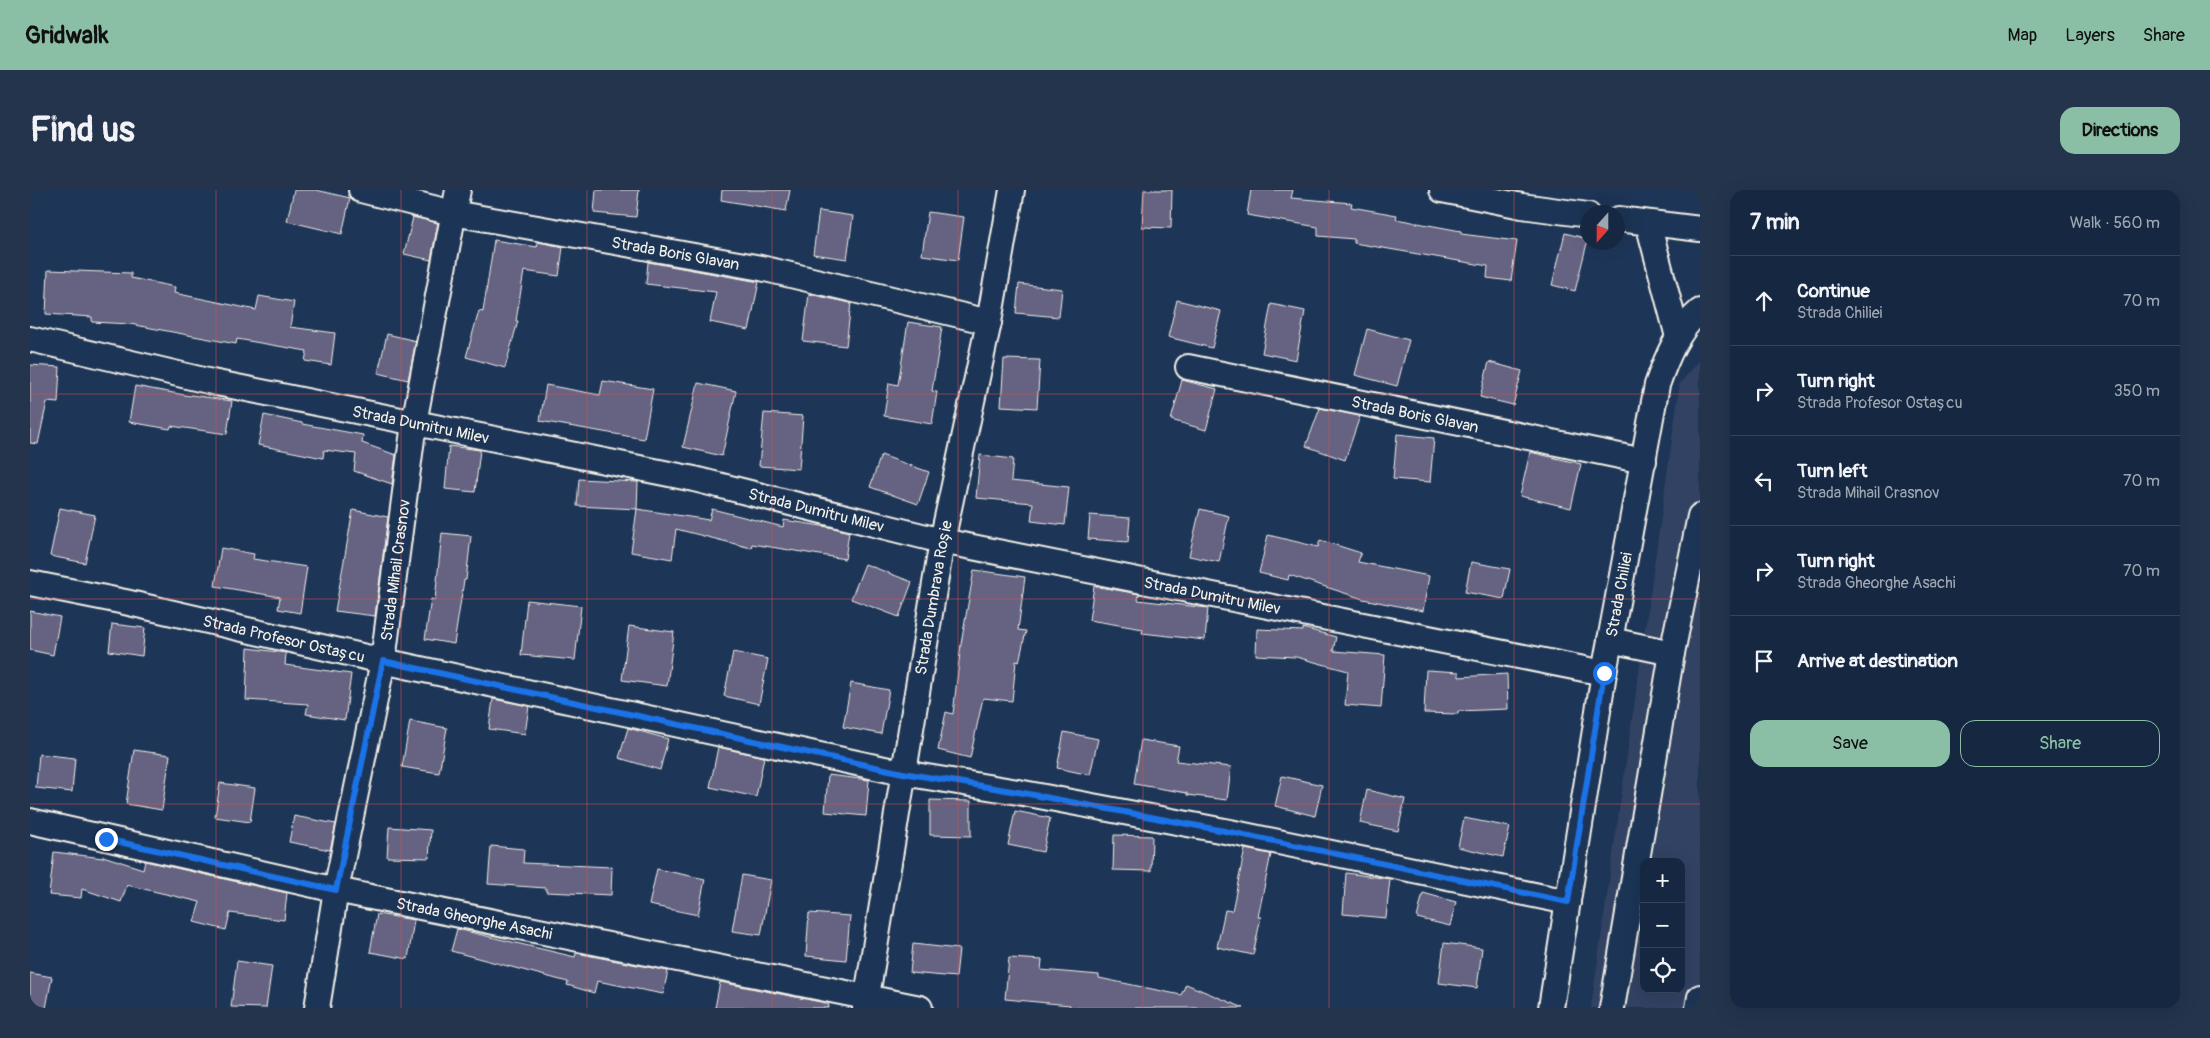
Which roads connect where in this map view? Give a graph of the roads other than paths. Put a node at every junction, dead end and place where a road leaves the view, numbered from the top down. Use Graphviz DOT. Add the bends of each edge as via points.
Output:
graph roads {
  1 [pos="361,190"];
  2 [pos="458,190"];
  3 [pos="1012,190"];
  4 [pos="1442,190"];
  5 [pos="1523,198"];
  6 [pos="453,213"];
  7 [pos="1580,213"];
  8 [pos="1625,220"];
  9 [pos="1648,223"];
  10 [pos="1700,229"];
  11 [pos="1700,311"];
  12 [pos="989,322"];
  13 [pos="1678,337"];
  14 [pos="30,339"];
  15 [pos="1188,367"];
  16 [pos="414,423"];
  17 [pos="1644,461"];
  18 [pos="1700,516"];
  19 [pos="942,541"];
  20 [pos="30,583"];
  21 [pos="1610,640"];
  22 [pos="1672,653"];
  23 [pos="383,661"];
  24 [pos="1604,673"];
  25 [pos="903,773"];
  26 [pos="30,820"];
  27 [pos="336,890"];
  28 [pos="1568,902"];
  29 [pos="1700,996"];
  30 [pos="866,1003"];
  31 [pos="317,1008"];
  32 [pos="920,1008"];
  33 [pos="1551,1008"];
  34 [pos="1612,1008"];
  35 [pos="1698,1008"];
  1 -- 6 [label="street, Strada Boris Glavan"];
  2 -- 6 [label="street, Strada Mihail Crasnov"];
  3 -- 12 [label="street, Strada Dumbrava Roșie"];
  4 -- 5 [label="street"];
  5 -- 7 [label="street"];
  6 -- 12 [label="street, Strada Boris Glavan" via="761,268"];
  6 -- 16 [label="street, Strada Mihail Crasnov"];
  8 -- 9 [label="street"];
  9 -- 10 [label="street"];
  9 -- 13 [label="street"];
  11 -- 13 [label="street, Strada Chiliei"];
  12 -- 19 [label="street, Strada Dumbrava Roșie"];
  13 -- 17 [label="street, Strada Chiliei" via="1657,385"];
  14 -- 16 [label="street, Strada Dumitru Milev" via="212,382"];
  15 -- 17 [label="street, Strada Boris Glavan"];
  16 -- 19 [label="street, Strada Dumitru Milev" via="694,479"];
  16 -- 23 [label="street, Strada Mihail Crasnov"];
  17 -- 21 [label="street, Strada Chiliei"];
  18 -- 22 [label="street"];
  19 -- 24 [label="street, Strada Dumitru Milev"];
  19 -- 25 [label="street, Strada Dumbrava Roșie"];
  20 -- 23 [label="street, Strada Profesor Ostașcu"];
  21 -- 22 [label="street"];
  21 -- 24 [label="street, Strada Chiliei"];
  22 -- 34 [label="street"];
  23 -- 25 [label="street, Strada Profesor Ostașcu"];
  23 -- 27 [label="street, Strada Mihail Crasnov"];
  24 -- 28 [label="street, Strada Chiliei"];
  25 -- 28 [label="street, Strada Profesor Ostașcu" via="1230,832"];
  25 -- 30 [label="street, Strada Dumbrava Roșie"];
  26 -- 27 [label="street, Strada Gheorghe Asachi"];
  27 -- 30 [label="street, Strada Gheorghe Asachi"];
  27 -- 31 [label="street, Strada Mihail Crasnov"];
  28 -- 33 [label="street, Strada Chiliei"];
  29 -- 35 [label="street"];
  30 -- 32 [label="street, Strada Gheorghe Asachi"];
}
